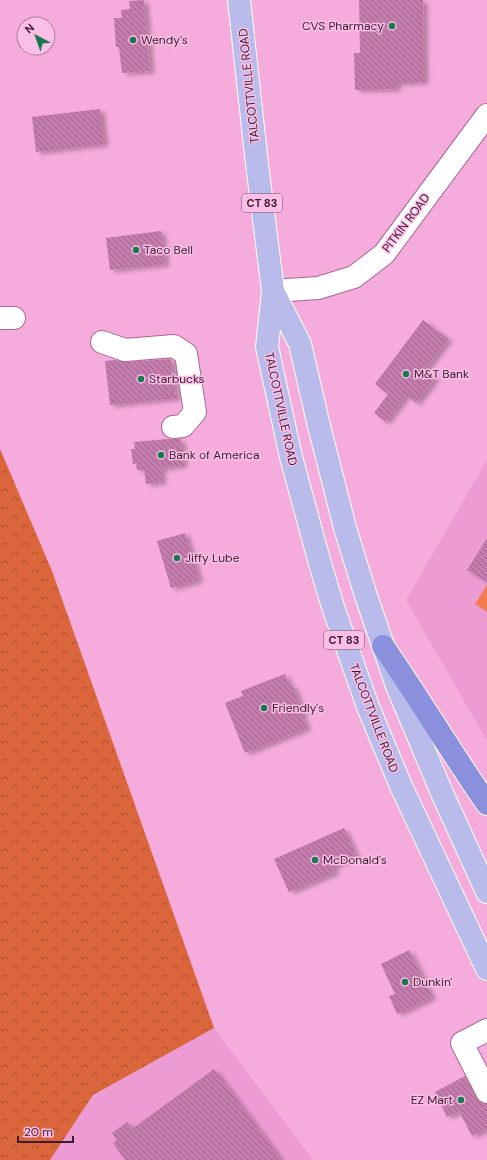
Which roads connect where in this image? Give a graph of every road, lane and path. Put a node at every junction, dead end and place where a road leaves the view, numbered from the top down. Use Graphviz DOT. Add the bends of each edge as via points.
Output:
graph roads {
  1 [pos="239,0"];
  2 [pos="487,115"];
  3 [pos="273,291"];
  4 [pos="102,342"];
  5 [pos="173,427"];
  6 [pos="383,646"];
  7 [pos="401,786"];
  8 [pos="442,793"];
  9 [pos="487,804"];
  10 [pos="487,892"];
  11 [pos="487,969"];
  12 [pos="487,1030"];
  13 [pos="487,1092"];
  1 -- 3 [label="main road, TALCOTTVILLE ROAD / CT 83"];
  2 -- 3 [label="street, PITKIN ROAD" via="384,254 354,277 318,288"];
  3 -- 6 [label="main road, TALCOTTVILLE ROAD / CT 83" via="300,344 345,528"];
  3 -- 7 [label="main road, TALCOTTVILLE ROAD / CT 83" via="267,347 291,457 333,607 368,707"];
  4 -- 5 [label="street" via="125,350 174,346 186,354 195,412 183,426"];
  6 -- 8 [label="main road, TALCOTTVILLE ROAD / CT 83" via="409,717"];
  6 -- 9 [label="highway"];
  7 -- 8 [label="main road" via="421,787"];
  7 -- 11 [label="main road, TALCOTTVILLE ROAD / CT 83"];
  8 -- 10 [label="main road, TALCOTTVILLE ROAD / CT 83"];
  12 -- 13 [label="street" via="462,1043"];
}
